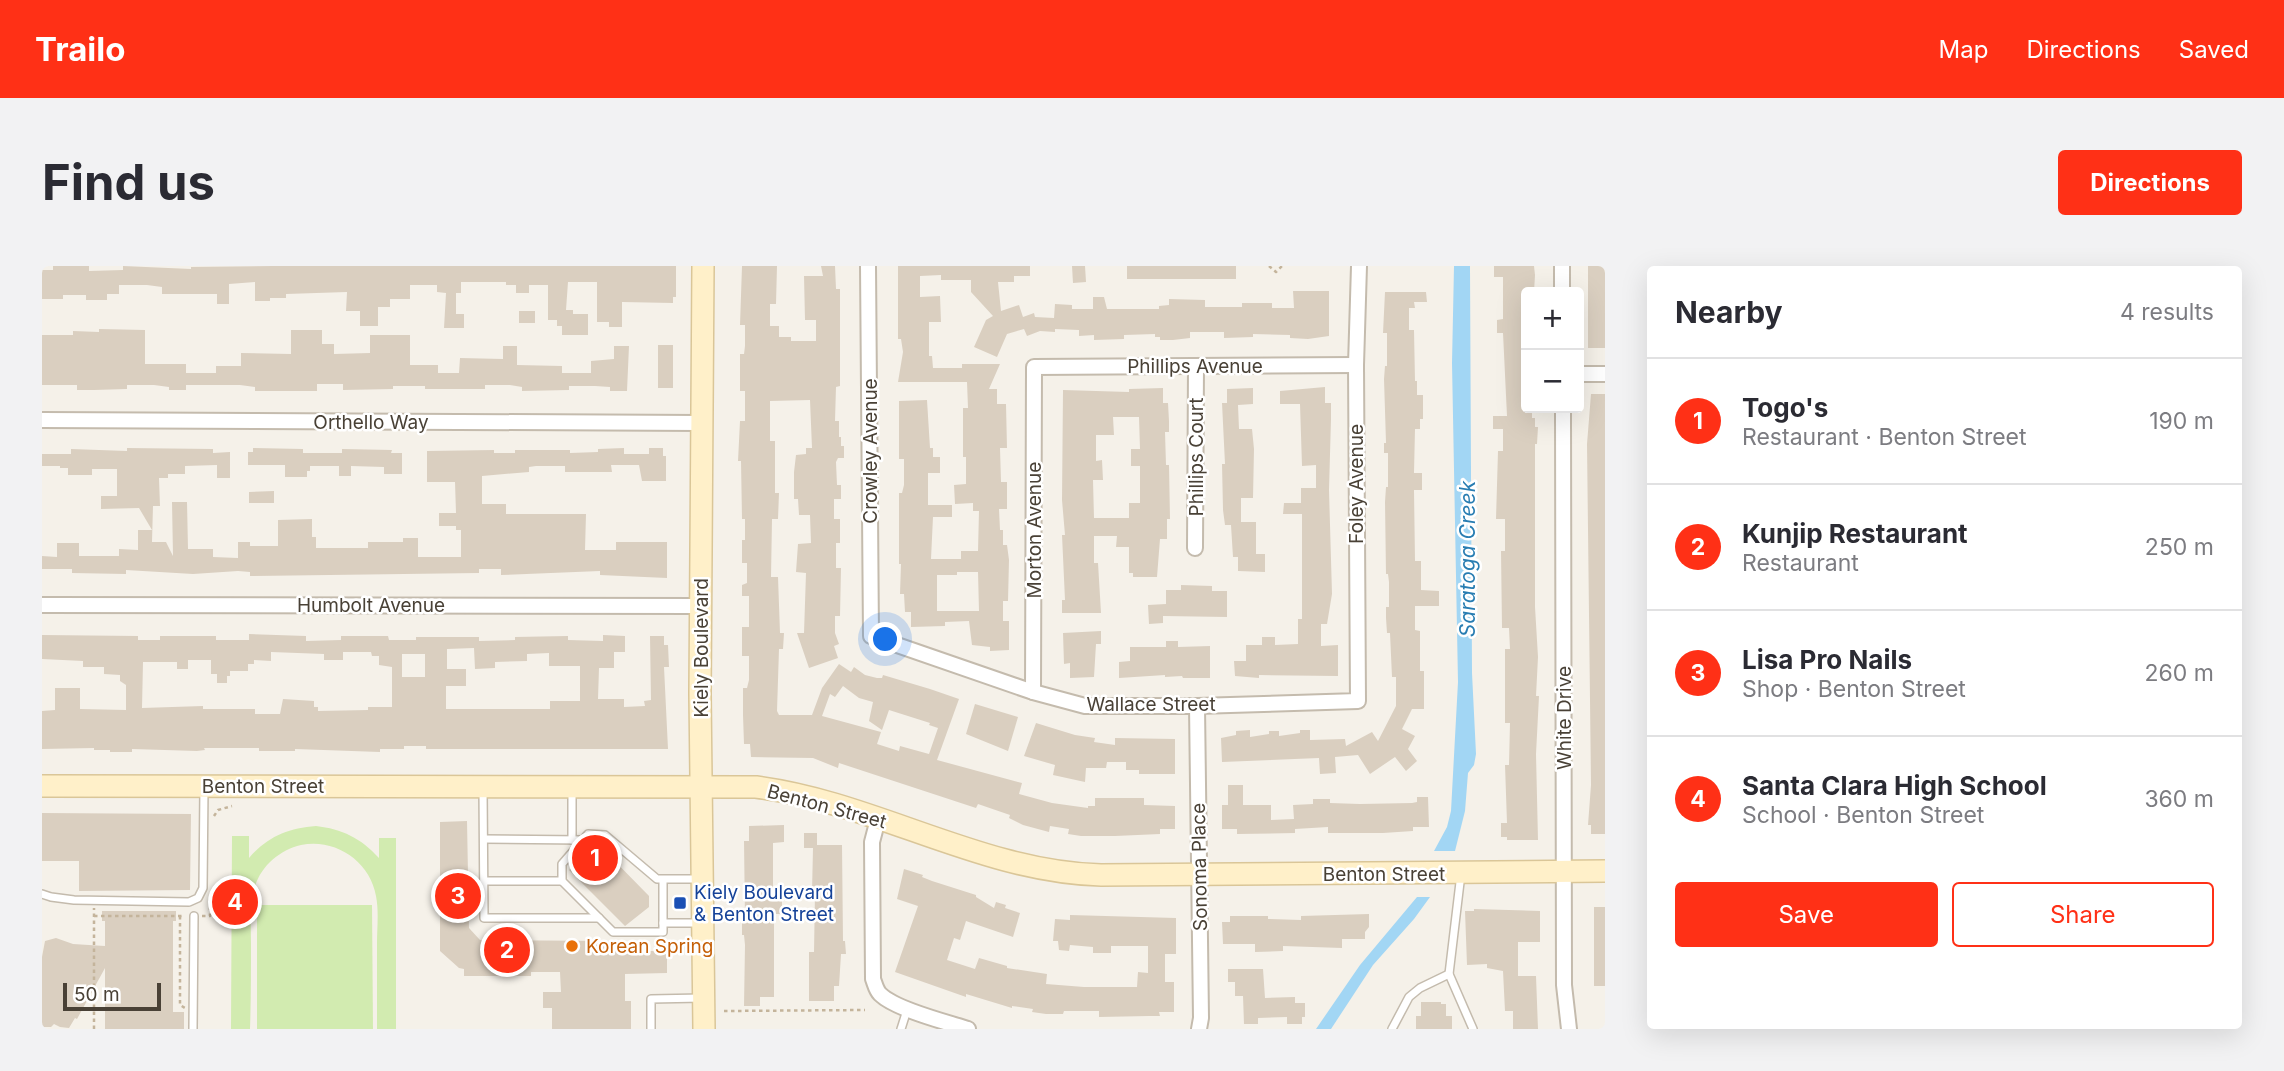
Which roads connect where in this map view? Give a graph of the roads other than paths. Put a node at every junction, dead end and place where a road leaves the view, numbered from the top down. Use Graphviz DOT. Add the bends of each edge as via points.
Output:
graph roads {
  1 [pos="703,266"];
  2 [pos="869,266"];
  3 [pos="1562,266"];
  4 [pos="1359,267"];
  5 [pos="1562,287"];
  6 [pos="1356,365"];
  7 [pos="1196,366"];
  8 [pos="1034,367"];
  9 [pos="1584,374"];
  10 [pos="1605,374"];
  11 [pos="1563,413"];
  12 [pos="42,420"];
  13 [pos="701,423"];
  14 [pos="1195,548"];
  15 [pos="42,605"];
  16 [pos="701,606"];
  17 [pos="871,636"];
  18 [pos="1033,692"];
  19 [pos="1357,701"];
  20 [pos="1197,706"];
  21 [pos="701,785"];
  22 [pos="42,786"];
  23 [pos="204,786"];
  24 [pos="483,786"];
  25 [pos="572,786"];
  26 [pos="878,819"];
  27 [pos="484,839"];
  28 [pos="572,840"];
  29 [pos="583,840"];
  30 [pos="1605,871"];
  31 [pos="1564,872"];
  32 [pos="1461,873"];
  33 [pos="1199,875"];
  34 [pos="663,879"];
  35 [pos="702,879"];
  36 [pos="484,881"];
  37 [pos="562,881"];
  38 [pos="42,894"];
  39 [pos="194,916"];
  40 [pos="599,918"];
  41 [pos="663,923"];
  42 [pos="702,923"];
  43 [pos="1449,974"];
  44 [pos="703,998"];
  45 [pos="908,1009"];
  46 [pos="193,1029"];
  47 [pos="651,1029"];
  48 [pos="704,1029"];
  49 [pos="901,1029"];
  50 [pos="968,1029"];
  51 [pos="1199,1029"];
  52 [pos="1392,1029"];
  53 [pos="1473,1029"];
  54 [pos="1569,1029"];
  1 -- 13 [label="main road, Kiely Boulevard"];
  2 -- 17 [label="street, Crowley Avenue"];
  3 -- 5 [label="street"];
  4 -- 6 [label="street, Foley Avenue"];
  6 -- 7 [label="street, Phillips Avenue"];
  6 -- 19 [label="street, Foley Avenue"];
  7 -- 8 [label="street, Phillips Avenue"];
  7 -- 14 [label="street, Phillips Court"];
  8 -- 18 [label="street, Morton Avenue"];
  9 -- 10 [label="street"];
  11 -- 31 [label="street, White Drive"];
  12 -- 13 [label="street, Orthello Way"];
  13 -- 16 [label="main road, Kiely Boulevard"];
  15 -- 16 [label="street, Humbolt Avenue"];
  16 -- 21 [label="main road, Kiely Boulevard"];
  17 -- 18 [label="street, Wallace Street"];
  18 -- 20 [label="street, Wallace Street" via="1085,706"];
  19 -- 20 [label="street, Wallace Street"];
  20 -- 33 [label="street, Sonoma Place"];
  21 -- 25 [label="main road, Benton Street"];
  21 -- 26 [label="main road, Benton Street" via="774,789"];
  21 -- 35 [label="main road, Kiely Boulevard"];
  22 -- 23 [label="main road, Benton Street"];
  23 -- 24 [label="main road, Benton Street"];
  23 -- 38 [label="lane" via="203,888 198,898 190,902 74,900"];
  24 -- 25 [label="main road, Benton Street"];
  24 -- 27 [label="lane"];
  25 -- 28 [label="lane"];
  26 -- 33 [label="main road, Benton Street" via="1038,870 1084,875"];
  26 -- 45 [label="street" via="872,842 873,979 881,996"];
  27 -- 28 [label="lane"];
  27 -- 36 [label="lane"];
  28 -- 29 [label="lane"];
  29 -- 34 [label="lane" via="588,834 605,835 657,879"];
  29 -- 37 [label="lane" via="562,864"];
  30 -- 31 [label="main road, Benton Street"];
  31 -- 32 [label="main road, Benton Street"];
  31 -- 54 [label="street, White Drive" via="1564,985"];
  32 -- 33 [label="main road, Benton Street"];
  32 -- 43 [label="lane"];
  33 -- 51 [label="street, Sonoma Place"];
  34 -- 35 [label="lane"];
  34 -- 41 [label="lane"];
  35 -- 42 [label="main road, Kiely Boulevard"];
  36 -- 37 [label="lane"];
  36 -- 40 [label="lane" via="484,918"];
  37 -- 40 [label="lane"];
  39 -- 46 [label="lane"];
  40 -- 41 [label="lane" via="613,932 663,932"];
  41 -- 42 [label="lane"];
  42 -- 44 [label="main road, Kiely Boulevard"];
  43 -- 52 [label="lane" via="1409,997"];
  43 -- 53 [label="lane"];
  44 -- 47 [label="lane" via="651,999"];
  44 -- 48 [label="main road, Kiely Boulevard"];
  45 -- 49 [label="lane"];
  45 -- 50 [label="street" via="926,1019"];
}
